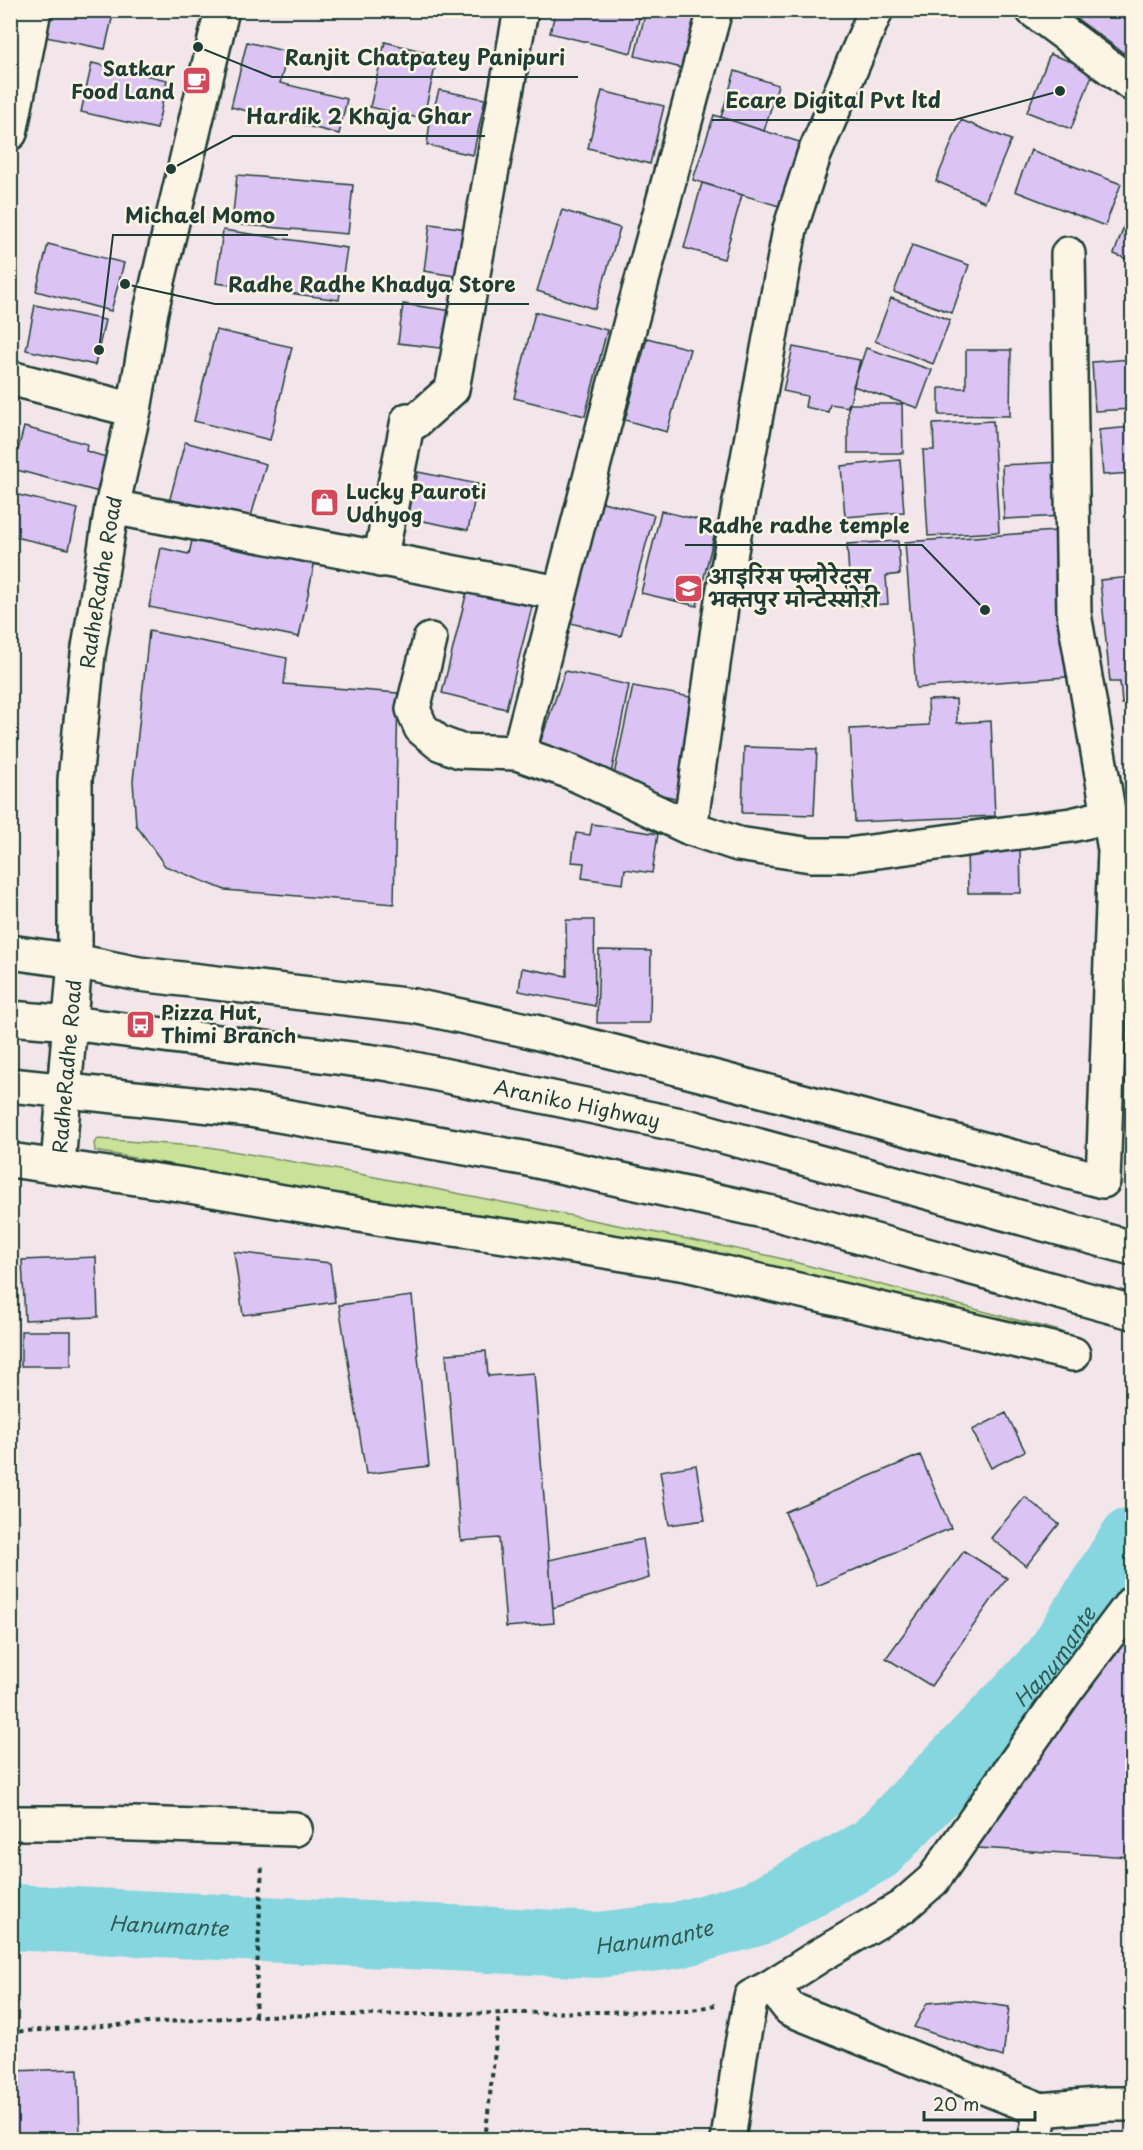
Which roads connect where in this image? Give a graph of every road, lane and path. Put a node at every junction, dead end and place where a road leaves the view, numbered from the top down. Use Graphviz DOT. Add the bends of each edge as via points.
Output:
graph roads {
  1 [pos="34,10"];
  2 [pos="222,10"];
  3 [pos="521,10"];
  4 [pos="715,10"];
  5 [pos="876,10"];
  6 [pos="1033,10"];
  7 [pos="1132,84"];
  8 [pos="10,133"];
  9 [pos="1068,254"];
  10 [pos="10,378"];
  11 [pos="134,410"];
  12 [pos="112,507"];
  13 [pos="380,560"];
  14 [pos="559,593"];
  15 [pos="430,640"];
  16 [pos="517,753"];
  17 [pos="1110,816"];
  18 [pos="690,828"];
  19 [pos="10,952"];
  20 [pos="75,961"];
  21 [pos="10,1018"];
  22 [pos="70,1023"];
  23 [pos="10,1085"];
  24 [pos="64,1090"];
  25 [pos="58,1165"];
  26 [pos="12,1168"];
  27 [pos="1132,1248"];
  28 [pos="1126,1310"];
  29 [pos="1073,1354"];
  30 [pos="1132,1603"];
  31 [pos="10,1823"];
  32 [pos="295,1829"];
  33 [pos="262,1857"];
  34 [pos="761,1992"];
  35 [pos="499,2014"];
  36 [pos="255,2016"];
  37 [pos="10,2032"];
  38 [pos="1132,2103"];
  39 [pos="1038,2125"];
  40 [pos="485,2139"];
  41 [pos="728,2139"];
  1 -- 8 [label="main road"];
  2 -- 11 [label="main road, RadheRadhe Road" via="151,311"];
  3 -- 13 [label="main road" via="453,389 415,422 408,420"];
  4 -- 14 [label="main road"];
  5 -- 18 [label="main road" via="814,154 790,229 722,600"];
  6 -- 7 [label="main road"];
  9 -- 17 [label="main road" via="1074,614"];
  10 -- 11 [label="main road"];
  11 -- 12 [label="main road, RadheRadhe Road"];
  12 -- 13 [label="main road"];
  12 -- 20 [label="main road, RadheRadhe Road" via="88,654 75,780"];
  13 -- 14 [label="main road"];
  14 -- 16 [label="main road"];
  15 -- 16 [label="main road" via="413,709 421,728 439,743 460,751"];
  16 -- 18 [label="main road" via="571,772"];
  17 -- 18 [label="main road" via="1071,825 848,855 811,855 738,844"];
  17 -- 20 [label="main road" via="1115,850 1103,1181 531,1031 414,1006 139,974"];
  19 -- 20 [label="main road"];
  20 -- 22 [label="main road, RadheRadhe Road"];
  21 -- 22 [label="main road, Araniko Highway"];
  22 -- 24 [label="main road, RadheRadhe Road"];
  22 -- 27 [label="main road, Araniko Highway" via="390,1064 521,1091 690,1127"];
  23 -- 24 [label="main road"];
  24 -- 25 [label="main road, RadheRadhe Road"];
  24 -- 28 [label="main road" via="250,1110 523,1158 781,1215"];
  25 -- 26 [label="main road"];
  25 -- 29 [label="main road" via="686,1264"];
  30 -- 34 [label="main road" via="933,1880 902,1907"];
  31 -- 32 [label="main road"];
  33 -- 36 [label="path"];
  34 -- 35 [label="path" via="688,2011"];
  34 -- 39 [label="main road"];
  34 -- 41 [label="main road" via="740,2055"];
  35 -- 36 [label="path"];
  35 -- 40 [label="path"];
  36 -- 37 [label="path"];
  38 -- 39 [label="main road" via="1107,2104"];
}
